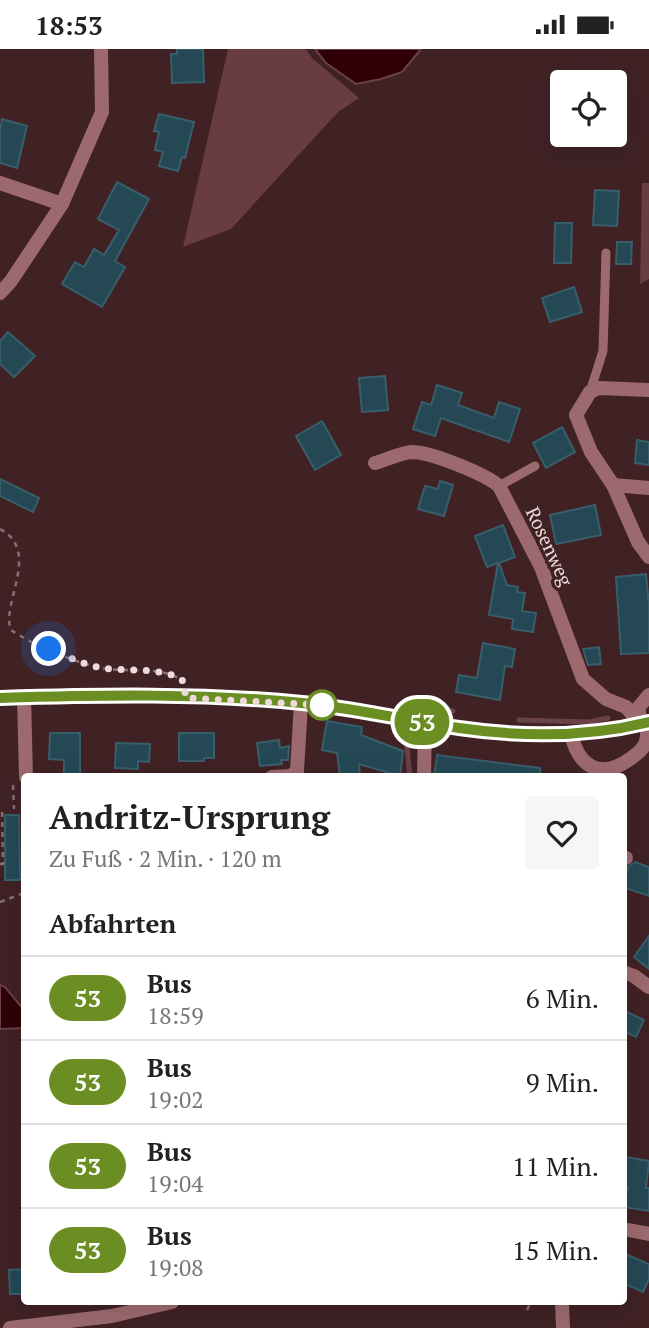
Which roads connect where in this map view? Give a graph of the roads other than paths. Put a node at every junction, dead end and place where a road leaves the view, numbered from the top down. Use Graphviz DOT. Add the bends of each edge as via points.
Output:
graph roads {
  1 [pos="101,49"];
  2 [pos="0,183"];
  3 [pos="62,204"];
  4 [pos="606,253"];
  5 [pos="0,293"];
  6 [pos="649,390"];
  7 [pos="590,392"];
  8 [pos="375,463"];
  9 [pos="535,466"];
  10 [pos="613,485"];
  11 [pos="499,486"];
  12 [pos="649,488"];
  13 [pos="649,557"];
  14 [pos="649,695"];
  15 [pos="24,697"];
  16 [pos="0,698"];
  17 [pos="301,703"];
  18 [pos="425,723"];
  19 [pos="646,723"];
  20 [pos="571,733"];
  21 [pos="593,772"];
  22 [pos="26,773"];
  23 [pos="295,773"];
  24 [pos="424,773"];
  25 [pos="627,973"];
  26 [pos="649,987"];
  27 [pos="627,1230"];
  28 [pos="649,1234"];
  29 [pos="159,1305"];
  30 [pos="562,1305"];
  31 [pos="10,1328"];
  32 [pos="563,1328"];
  1 -- 3 [label="street" via="102,112"];
  2 -- 3 [label="street"];
  3 -- 5 [label="street"];
  4 -- 7 [label="lane" via="603,351"];
  6 -- 7 [label="street" via="598,388"];
  7 -- 10 [label="street" via="576,415 591,452"];
  8 -- 11 [label="street" via="409,452 423,453 489,477"];
  9 -- 11 [label="lane"];
  10 -- 12 [label="street"];
  10 -- 13 [label="street" via="638,543"];
  11 -- 19 [label="street, Rosenweg" via="541,567 583,680"];
  14 -- 19 [label="street" via="638,708"];
  15 -- 16 [label="main road"];
  15 -- 17 [label="main road"];
  15 -- 22 [label="street"];
  17 -- 18 [label="main road"];
  17 -- 23 [label="street"];
  18 -- 20 [label="main road" via="488,731"];
  18 -- 24 [label="street"];
  19 -- 20 [label="main road"];
  19 -- 21 [label="street" via="645,744 638,753 621,765"];
  20 -- 21 [label="street" via="573,744"];
  25 -- 26 [label="street"];
  27 -- 28 [label="street"];
  29 -- 31 [label="street" via="112,1316"];
  30 -- 32 [label="street"];
}
